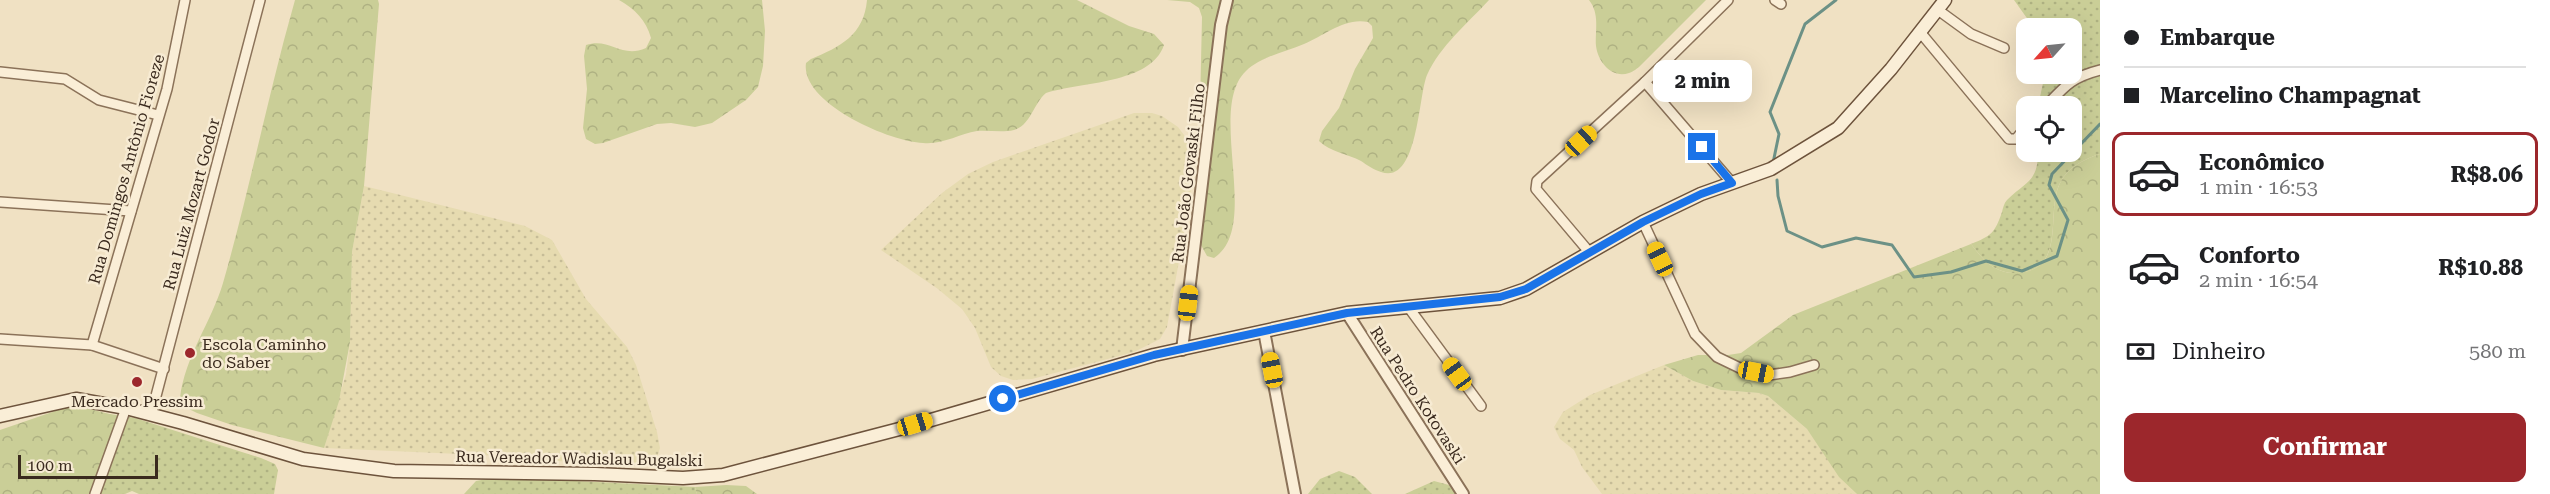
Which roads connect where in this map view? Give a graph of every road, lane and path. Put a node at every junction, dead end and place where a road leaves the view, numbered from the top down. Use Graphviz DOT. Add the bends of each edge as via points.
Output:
graph roads {
  1 [pos="186,0"];
  2 [pos="260,0"];
  3 [pos="1227,0"];
  4 [pos="1728,0"];
  5 [pos="1941,5"];
  6 [pos="1920,32"];
  7 [pos="2004,48"];
  8 [pos="2100,70"];
  9 [pos="0,72"];
  10 [pos="1645,82"];
  11 [pos="2055,96"];
  12 [pos="158,115"];
  13 [pos="2016,139"];
  14 [pos="1732,183"];
  15 [pos="0,202"];
  16 [pos="131,211"];
  17 [pos="1643,222"];
  18 [pos="1590,253"];
  19 [pos="1409,308"];
  20 [pos="1347,313"];
  21 [pos="1264,331"];
  22 [pos="0,339"];
  23 [pos="92,345"];
  24 [pos="1182,350"];
  25 [pos="1814,365"];
  26 [pos="164,369"];
  27 [pos="1481,406"];
  28 [pos="126,408"];
  29 [pos="151,415"];
  30 [pos="0,416"];
  31 [pos="95,494"];
  32 [pos="1295,494"];
  33 [pos="1464,494"];
  1 -- 12 [label="street, Rua Domingos Antônio Fioreze"];
  2 -- 26 [label="street, Rua Luiz Mozart Godor"];
  3 -- 24 [label="street, Rua João Govaski Filho"];
  4 -- 10 [label="street"];
  5 -- 6 [label="main road, Rua Vereador Wadislau Bugalski"];
  5 -- 7 [label="street" via="1971,34"];
  6 -- 13 [label="street" via="2009,139"];
  6 -- 14 [label="main road, Rua Vereador Wadislau Bugalski" via="1838,128 1771,169"];
  8 -- 11 [label="street" via="2068,82"];
  9 -- 12 [label="street" via="65,79 99,100"];
  10 -- 14 [label="street"];
  10 -- 18 [label="street" via="1535,185"];
  12 -- 16 [label="street, Rua Domingos Antônio Fioreze"];
  14 -- 17 [label="main road, Rua Vereador Wadislau Bugalski"];
  15 -- 16 [label="street"];
  16 -- 23 [label="street, Rua Domingos Antônio Fioreze"];
  17 -- 18 [label="main road, Rua Vereador Wadislau Bugalski"];
  17 -- 25 [label="street" via="1695,334 1717,357 1744,370 1769,375"];
  18 -- 19 [label="main road, Rua Vereador Wadislau Bugalski" via="1526,289 1500,297"];
  19 -- 20 [label="main road, Rua Vereador Wadislau Bugalski"];
  19 -- 27 [label="street"];
  20 -- 21 [label="main road, Rua Vereador Wadislau Bugalski"];
  20 -- 33 [label="street, Rua Pedro Kotovaski"];
  21 -- 24 [label="main road, Rua Vereador Wadislau Bugalski"];
  21 -- 32 [label="street"];
  22 -- 23 [label="street"];
  23 -- 26 [label="street"];
  24 -- 29 [label="main road, Rua Vereador Wadislau Bugalski" via="723,475 683,478 394,471 303,459"];
  26 -- 29 [label="street, Rua Luiz Mozart Godor"];
  28 -- 29 [label="main road, Rua Vereador Wadislau Bugalski"];
  28 -- 30 [label="main road, Rua Vereador Wadislau Bugalski" via="76,399"];
  28 -- 31 [label="street"];
}
